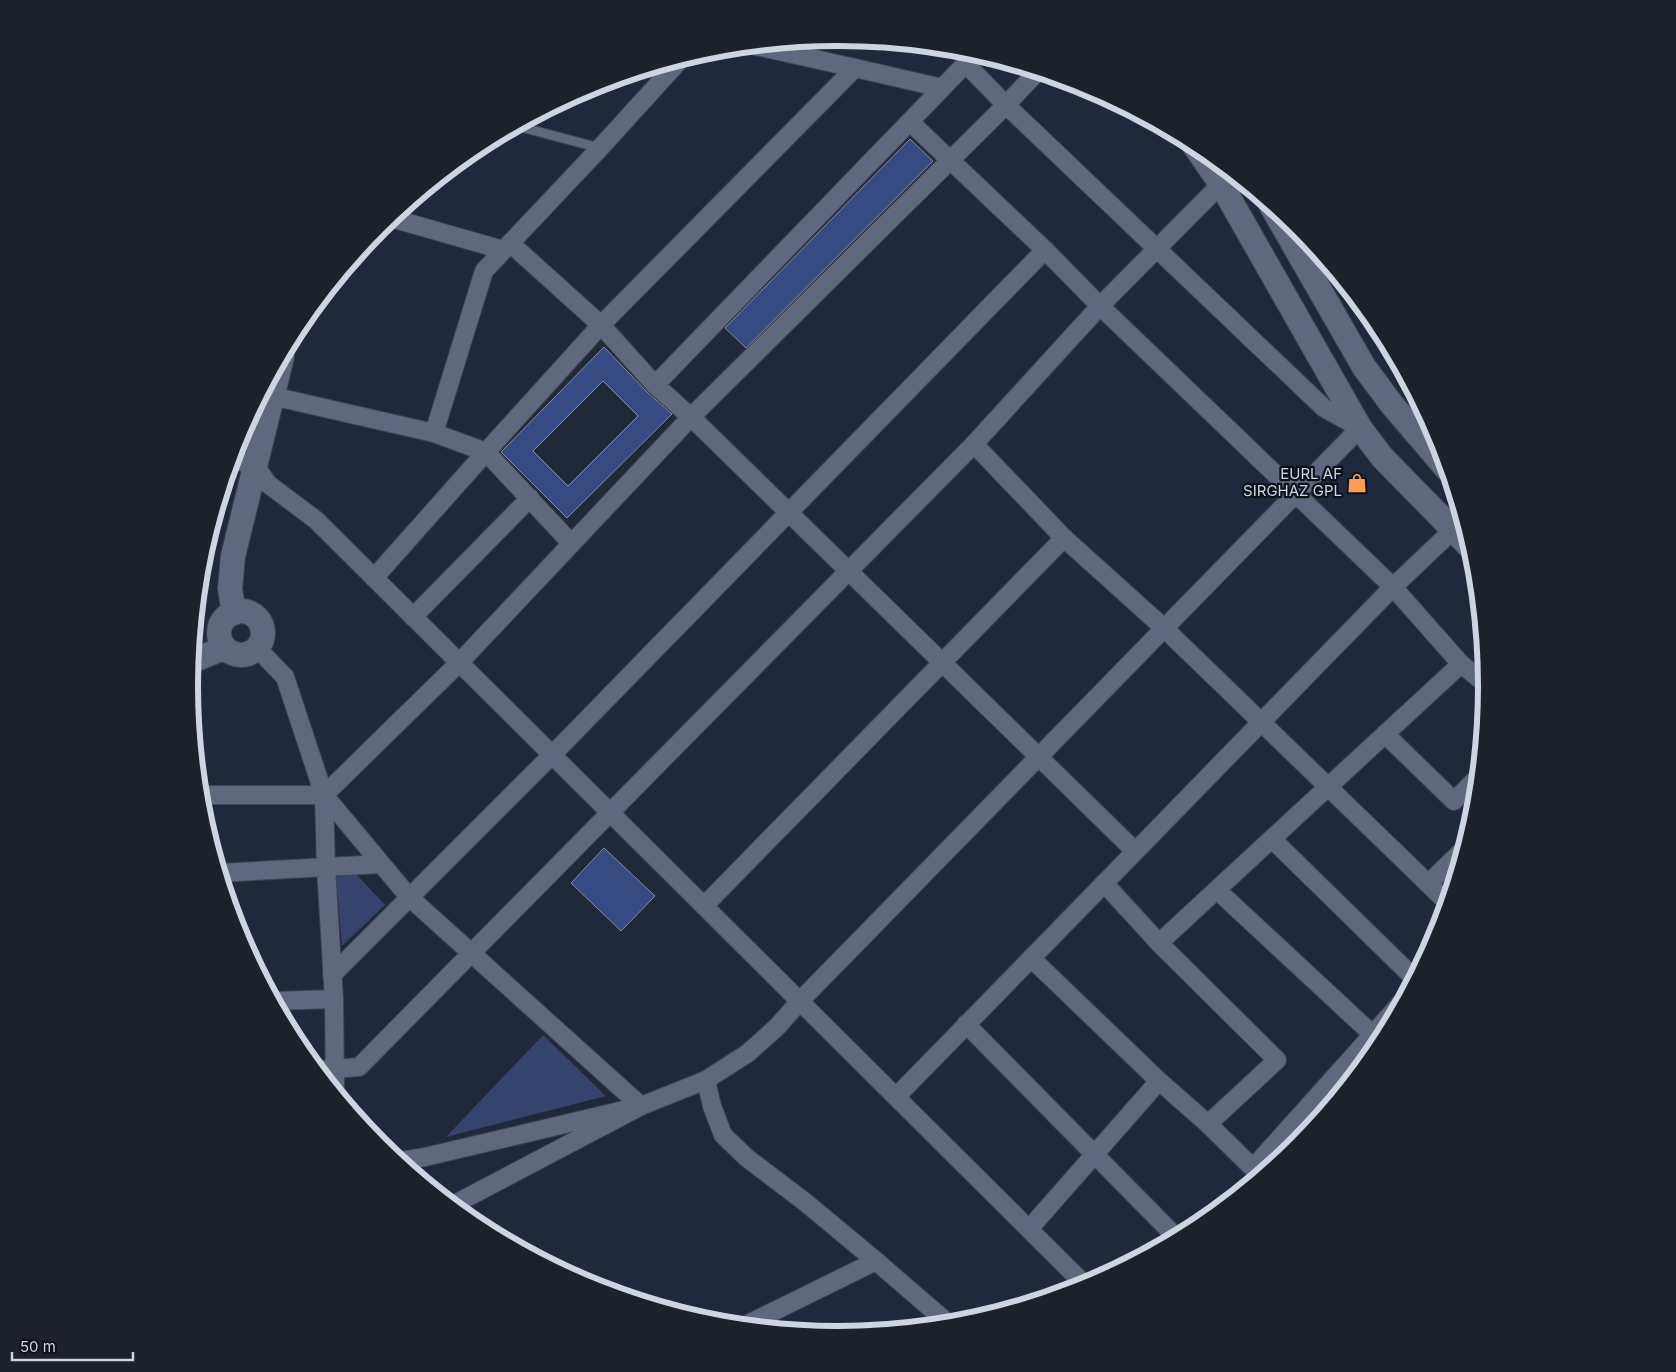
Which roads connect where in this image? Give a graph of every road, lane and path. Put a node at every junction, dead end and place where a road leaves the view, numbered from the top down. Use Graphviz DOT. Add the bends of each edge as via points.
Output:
graph roads {
  1 [pos="781,49"];
  2 [pos="968,60"];
  3 [pos="972,61"];
  4 [pos="673,68"];
  5 [pos="855,68"];
  6 [pos="1033,77"];
  7 [pos="942,88"];
  8 [pos="1006,106"];
  9 [pos="910,122"];
  10 [pos="525,128"];
  11 [pos="600,148"];
  12 [pos="950,161"];
  13 [pos="1207,164"];
  14 [pos="1221,184"];
  15 [pos="400,220"];
  16 [pos="1284,229"];
  17 [pos="507,246"];
  18 [pos="1045,250"];
  19 [pos="1157,250"];
  20 [pos="1100,306"];
  21 [pos="601,325"];
  22 [pos="276,381"];
  23 [pos="655,385"];
  24 [pos="272,396"];
  25 [pos="691,417"];
  26 [pos="1360,428"];
  27 [pos="434,433"];
  28 [pos="974,444"];
  29 [pos="486,452"];
  30 [pos="1434,455"];
  31 [pos="239,461"];
  32 [pos="256,465"];
  33 [pos="1295,494"];
  34 [pos="530,498"];
  35 [pos="789,513"];
  36 [pos="1453,530"];
  37 [pos="1460,537"];
  38 [pos="1064,538"];
  39 [pos="571,544"];
  40 [pos="849,572"];
  41 [pos="374,578"];
  42 [pos="1393,587"];
  43 [pos="234,612"];
  44 [pos="413,617"];
  45 [pos="1164,628"];
  46 [pos="224,648"];
  47 [pos="258,648"];
  48 [pos="199,658"];
  49 [pos="459,663"];
  50 [pos="942,663"];
  51 [pos="1461,664"];
  52 [pos="1478,677"];
  53 [pos="1261,722"];
  54 [pos="1385,734"];
  55 [pos="552,755"];
  56 [pos="1038,757"];
  57 [pos="1329,786"];
  58 [pos="1469,786"];
  59 [pos="208,795"];
  60 [pos="324,795"];
  61 [pos="610,813"];
  62 [pos="1272,838"];
  63 [pos="1135,851"];
  64 [pos="1454,859"];
  65 [pos="381,864"];
  66 [pos="326,868"];
  67 [pos="226,873"];
  68 [pos="1104,883"];
  69 [pos="1428,884"];
  70 [pos="1217,890"];
  71 [pos="409,897"];
  72 [pos="1442,897"];
  73 [pos="704,906"];
  74 [pos="1160,943"];
  75 [pos="471,954"];
  76 [pos="1031,958"];
  77 [pos="1410,974"];
  78 [pos="332,975"];
  79 [pos="334,999"];
  80 [pos="281,1000"];
  81 [pos="800,1001"];
  82 [pos="966,1024"];
  83 [pos="1379,1026"];
  84 [pos="1372,1034"];
  85 [pos="326,1070"];
  86 [pos="706,1080"];
  87 [pos="1159,1081"];
  88 [pos="896,1096"];
  89 [pos="641,1106"];
  90 [pos="1208,1124"];
  91 [pos="1094,1155"];
  92 [pos="408,1160"];
  93 [pos="1258,1169"];
  94 [pos="1256,1171"];
  95 [pos="460,1202"];
  96 [pos="1029,1229"];
  97 [pos="1171,1232"];
  98 [pos="876,1261"];
  99 [pos="1079,1279"];
  100 [pos="941,1317"];
  101 [pos="757,1320"];
  1 -- 5 [label="street"];
  2 -- 7 [label="street"];
  3 -- 8 [label="street"];
  4 -- 11 [label="street"];
  5 -- 7 [label="street"];
  5 -- 21 [label="street"];
  6 -- 8 [label="street"];
  7 -- 9 [label="street"];
  8 -- 12 [label="street"];
  8 -- 19 [label="street"];
  9 -- 12 [label="street"];
  9 -- 23 [label="street"];
  10 -- 11 [label="lane"];
  11 -- 17 [label="street"];
  12 -- 18 [label="street"];
  12 -- 25 [label="street"];
  13 -- 14 [label="street"];
  14 -- 19 [label="street"];
  14 -- 26 [label="street"];
  15 -- 17 [label="street"];
  16 -- 30 [label="street" via="1364,367"];
  17 -- 21 [label="street"];
  17 -- 27 [label="street" via="484,271"];
  18 -- 20 [label="street"];
  18 -- 35 [label="street"];
  19 -- 20 [label="street"];
  19 -- 26 [label="street" via="1324,408"];
  20 -- 28 [label="street"];
  20 -- 33 [label="street"];
  21 -- 23 [label="street"];
  21 -- 29 [label="street"];
  22 -- 24 [label="street"];
  23 -- 25 [label="street"];
  24 -- 27 [label="street"];
  24 -- 32 [label="street"];
  25 -- 35 [label="street"];
  25 -- 39 [label="street"];
  26 -- 33 [label="street"];
  26 -- 36 [label="street" via="1382,457"];
  27 -- 29 [label="street"];
  28 -- 38 [label="street"];
  28 -- 40 [label="street"];
  29 -- 34 [label="street"];
  29 -- 41 [label="street"];
  31 -- 32 [label="street"];
  32 -- 41 [label="street" via="268,484 316,520"];
  32 -- 43 [label="street" via="233,556 230,589"];
  33 -- 42 [label="street"];
  33 -- 45 [label="street"];
  34 -- 39 [label="street"];
  34 -- 44 [label="street"];
  35 -- 40 [label="street"];
  35 -- 55 [label="street"];
  36 -- 37 [label="street"];
  36 -- 42 [label="street"];
  38 -- 45 [label="street"];
  38 -- 50 [label="street"];
  39 -- 49 [label="street"];
  40 -- 50 [label="street"];
  40 -- 61 [label="street"];
  41 -- 44 [label="street"];
  42 -- 51 [label="street"];
  42 -- 53 [label="street"];
  43 -- 46 [label="street" via="220,628 220,641"];
  43 -- 47 [label="street" via="248,613 260,622 263,635"];
  44 -- 49 [label="street"];
  45 -- 53 [label="street"];
  45 -- 56 [label="street"];
  46 -- 47 [label="street" via="237,655 252,653"];
  46 -- 48 [label="street"];
  47 -- 60 [label="street" via="285,677"];
  49 -- 55 [label="street"];
  49 -- 60 [label="street"];
  50 -- 56 [label="street"];
  50 -- 73 [label="street"];
  51 -- 52 [label="street"];
  51 -- 54 [label="street"];
  53 -- 57 [label="street"];
  53 -- 63 [label="street"];
  54 -- 57 [label="street"];
  54 -- 58 [label="street" via="1454,801"];
  55 -- 61 [label="street"];
  55 -- 71 [label="street"];
  56 -- 63 [label="street"];
  56 -- 81 [label="street"];
  57 -- 62 [label="street"];
  57 -- 69 [label="street"];
  59 -- 60 [label="street"];
  60 -- 65 [label="street"];
  60 -- 66 [label="street"];
  61 -- 73 [label="street"];
  61 -- 75 [label="street"];
  62 -- 70 [label="street"];
  62 -- 77 [label="street"];
  63 -- 68 [label="street"];
  64 -- 69 [label="street"];
  65 -- 66 [label="street"];
  65 -- 71 [label="street"];
  66 -- 67 [label="street"];
  66 -- 78 [label="street"];
  68 -- 74 [label="street"];
  68 -- 76 [label="street"];
  69 -- 72 [label="street"];
  70 -- 74 [label="street"];
  70 -- 84 [label="street"];
  71 -- 75 [label="street"];
  71 -- 78 [label="street"];
  73 -- 81 [label="street"];
  74 -- 90 [label="street" via="1278,1060"];
  75 -- 85 [label="street" via="358,1068"];
  75 -- 89 [label="street"];
  76 -- 82 [label="street"];
  76 -- 87 [label="street"];
  78 -- 79 [label="street"];
  79 -- 80 [label="street"];
  79 -- 85 [label="street"];
  81 -- 86 [label="street" via="778,1027 748,1053"];
  81 -- 88 [label="street"];
  82 -- 88 [label="street"];
  82 -- 91 [label="street"];
  83 -- 84 [label="street"];
  84 -- 93 [label="street"];
  86 -- 89 [label="street"];
  86 -- 98 [label="street" via="723,1135"];
  87 -- 90 [label="street"];
  87 -- 91 [label="street"];
  88 -- 96 [label="street"];
  89 -- 92 [label="street"];
  89 -- 95 [label="street"];
  90 -- 94 [label="street"];
  91 -- 96 [label="street"];
  91 -- 97 [label="street"];
  96 -- 99 [label="street"];
  98 -- 100 [label="street"];
  98 -- 101 [label="street"];
}
